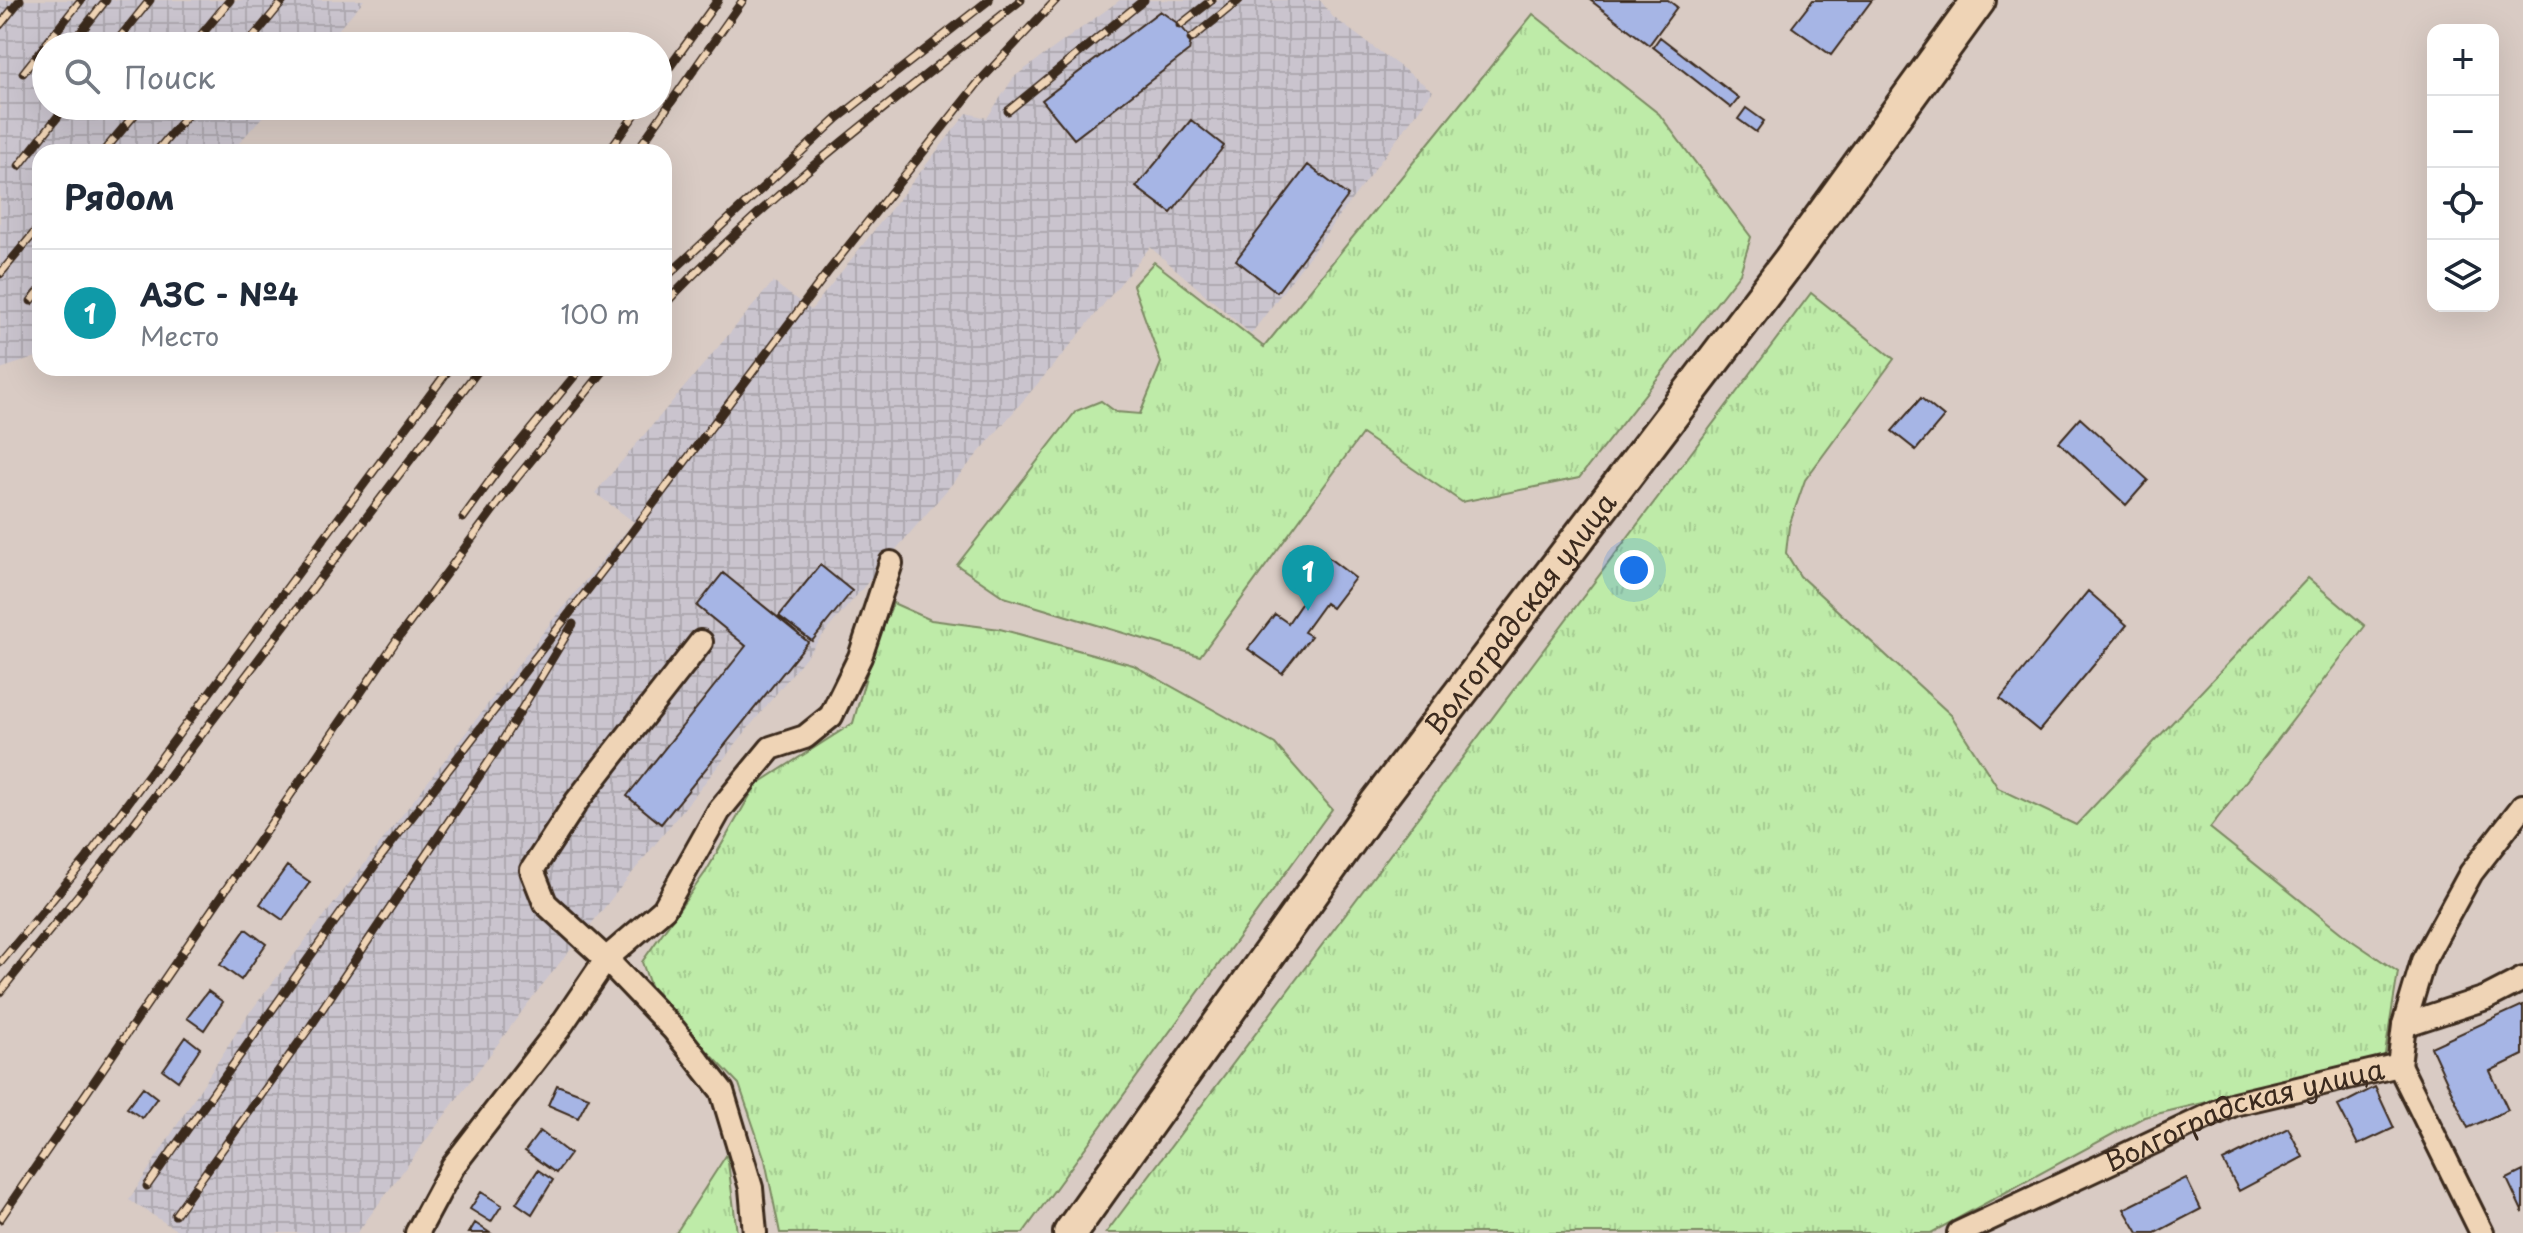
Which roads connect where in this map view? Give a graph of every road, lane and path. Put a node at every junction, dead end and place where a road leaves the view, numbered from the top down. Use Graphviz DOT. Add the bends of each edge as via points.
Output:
graph roads {
  1 [pos="1979,0"];
  2 [pos="891,563"];
  3 [pos="701,642"];
  4 [pos="2523,806"];
  5 [pos="606,959"];
  6 [pos="2523,979"];
  7 [pos="2404,1025"];
  8 [pos="2399,1065"];
  9 [pos="417,1233"];
  10 [pos="755,1233"];
  11 [pos="1070,1233"];
  12 [pos="1959,1233"];
  13 [pos="2482,1233"];
  1 -- 11 [label="main road, Волгоградская улица" via="1762,297 1375,805"];
  2 -- 5 [label="street" via="860,657 831,716 805,737 771,748 719,811 664,909"];
  3 -- 5 [label="street" via="577,801 532,870 545,903"];
  4 -- 7 [label="street, Волгоградская улица" via="2471,873 2423,961"];
  5 -- 9 [label="street" via="453,1166"];
  5 -- 10 [label="street" via="674,1030 722,1091 751,1188"];
  6 -- 7 [label="street" via="2486,998"];
  7 -- 8 [label="street, Волгоградская улица"];
  8 -- 12 [label="street, Волгоградская улица" via="2234,1104"];
  8 -- 13 [label="street"];
}
